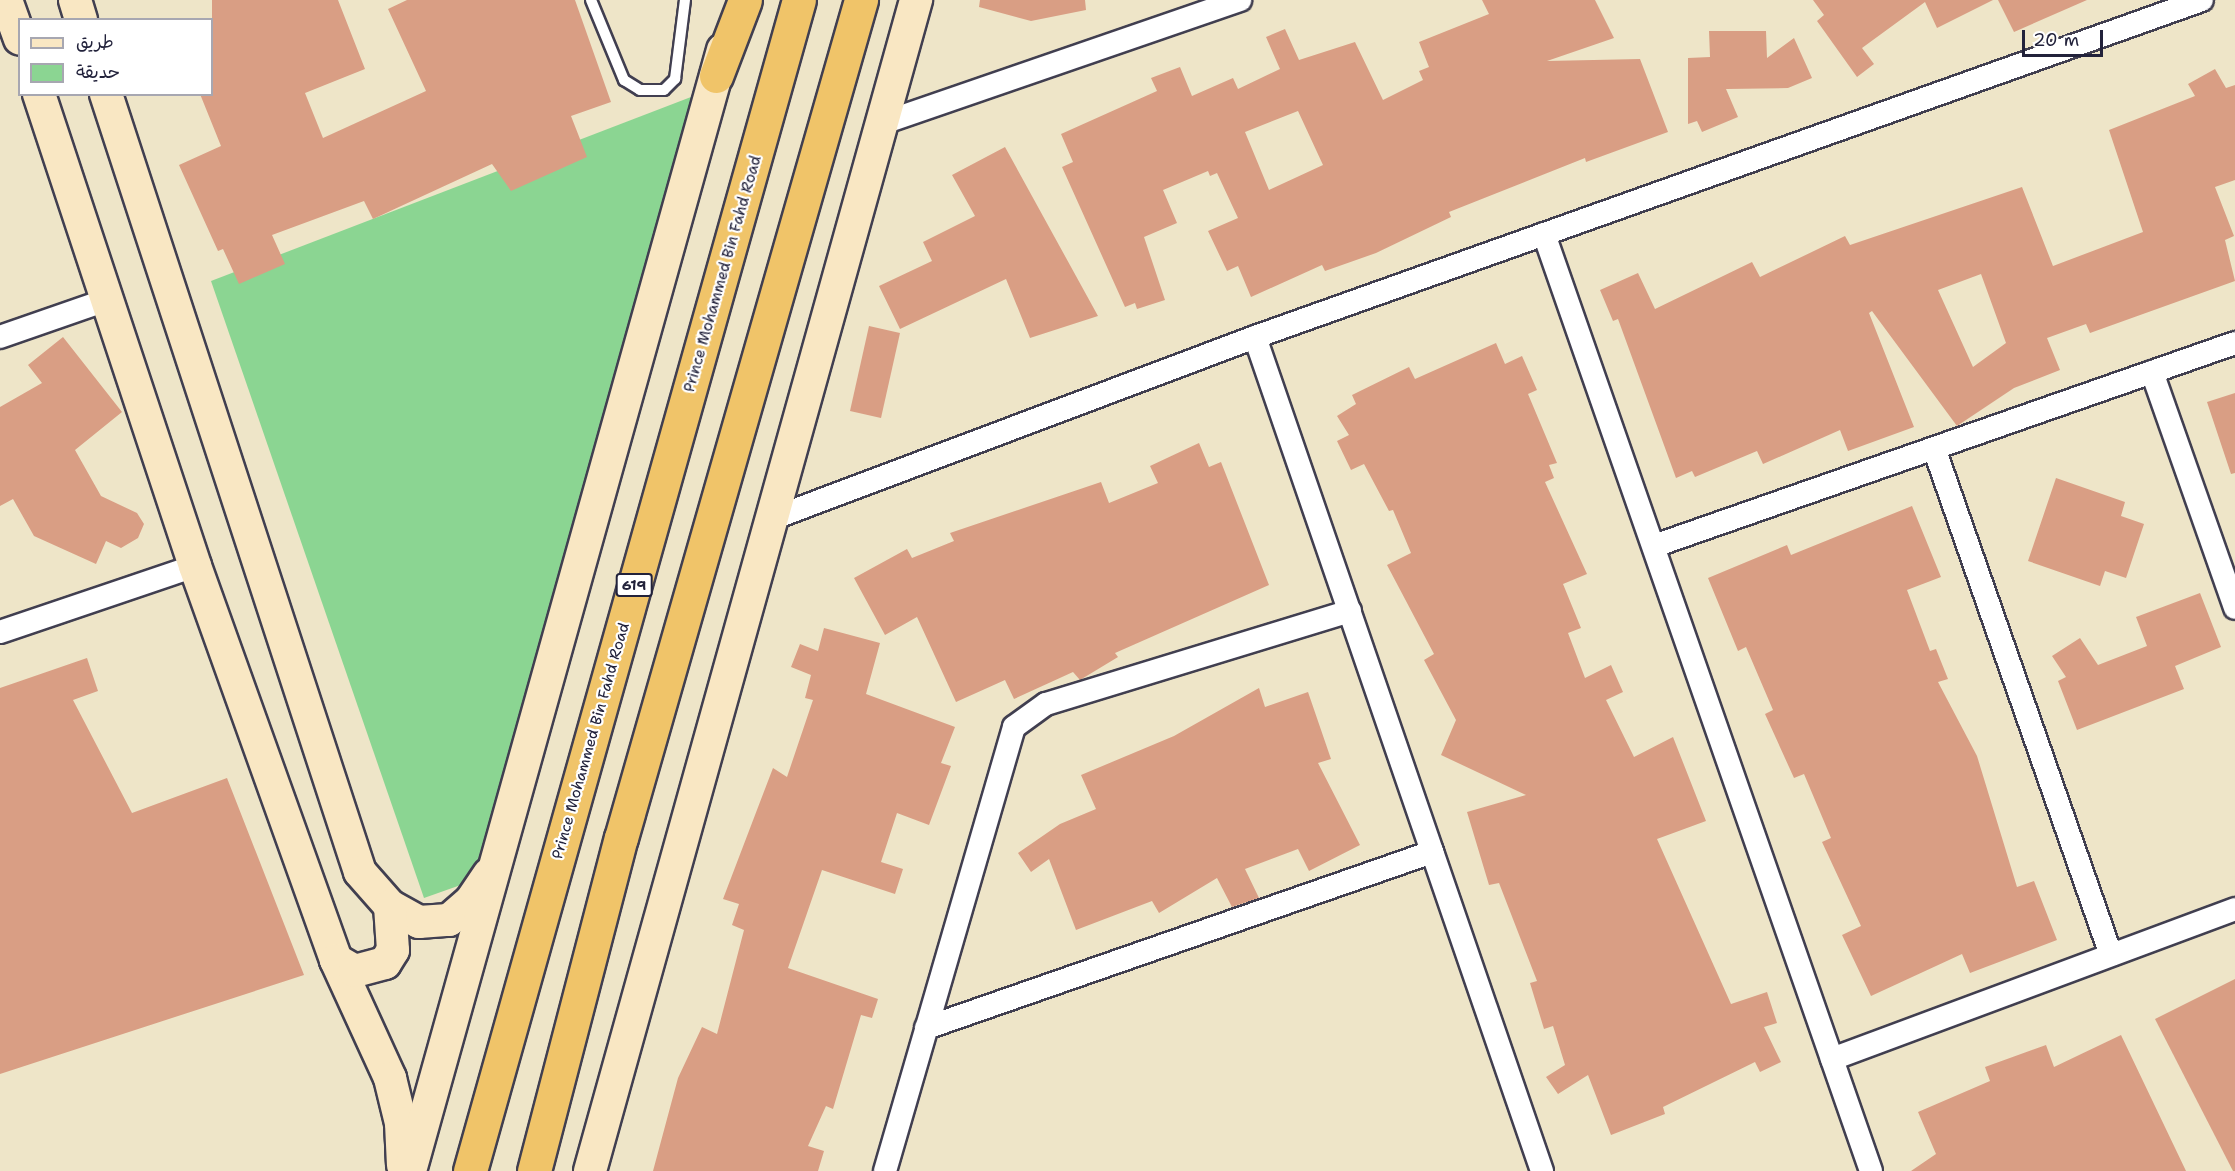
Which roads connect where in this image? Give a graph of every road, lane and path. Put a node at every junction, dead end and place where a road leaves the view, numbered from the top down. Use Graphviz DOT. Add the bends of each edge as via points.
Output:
graph roads {
  1 [pos="6,0"];
  2 [pos="75,0"];
  3 [pos="591,0"];
  4 [pos="685,0"];
  5 [pos="737,0"];
  6 [pos="745,0"];
  7 [pos="799,0"];
  8 [pos="861,0"];
  9 [pos="916,0"];
  10 [pos="1240,0"];
  11 [pos="2202,0"];
  12 [pos="80,18"];
  13 [pos="18,33"];
  14 [pos="716,76"];
  15 [pos="40,96"];
  16 [pos="107,96"];
  17 [pos="880,124"];
  18 [pos="1544,234"];
  19 [pos="109,299"];
  20 [pos="0,337"];
  21 [pos="1255,337"];
  22 [pos="2235,343"];
  23 [pos="2152,372"];
  24 [pos="1934,448"];
  25 [pos="774,518"];
  26 [pos="1653,546"];
  27 [pos="195,566"];
  28 [pos="2235,608"];
  29 [pos="1350,611"];
  30 [pos="0,632"];
  31 [pos="1432,852"];
  32 [pos="502,853"];
  33 [pos="390,906"];
  34 [pos="2235,909"];
  35 [pos="2111,955"];
  36 [pos="336,960"];
  37 [pos="927,1028"];
  38 [pos="1832,1059"];
  39 [pos="404,1171"];
  40 [pos="410,1171"];
  41 [pos="470,1171"];
  42 [pos="534,1171"];
  43 [pos="590,1171"];
  44 [pos="885,1171"];
  45 [pos="1542,1171"];
  46 [pos="1871,1171"];
  1 -- 13 [label="main road"];
  2 -- 12 [label="main road"];
  3 -- 4 [label="lane" via="624,80 640,90 664,90 675,79"];
  5 -- 14 [label="main road"];
  6 -- 14 [label="highway"];
  7 -- 41 [label="highway, Prince Mohammed Bin Fahd Road / 619"];
  8 -- 42 [label="highway" via="624,826"];
  9 -- 17 [label="main road"];
  10 -- 17 [label="street"];
  11 -- 18 [label="street"];
  14 -- 32 [label="main road"];
  15 -- 19 [label="main road"];
  16 -- 33 [label="main road" via="360,872"];
  17 -- 25 [label="main road"];
  18 -- 21 [label="street"];
  18 -- 26 [label="street"];
  19 -- 20 [label="street"];
  19 -- 27 [label="main road"];
  21 -- 25 [label="street"];
  21 -- 29 [label="street"];
  22 -- 23 [label="street"];
  23 -- 24 [label="street"];
  23 -- 28 [label="street"];
  24 -- 26 [label="street"];
  24 -- 35 [label="street"];
  25 -- 43 [label="main road"];
  26 -- 38 [label="street"];
  27 -- 30 [label="street"];
  27 -- 36 [label="main road"];
  29 -- 31 [label="street"];
  29 -- 37 [label="street" via="1046,704 1014,727"];
  31 -- 37 [label="street"];
  31 -- 45 [label="street"];
  32 -- 33 [label="main road" via="471,901 448,920 419,922"];
  32 -- 40 [label="main road"];
  33 -- 36 [label="main road" via="393,942 385,963 355,971"];
  34 -- 35 [label="street"];
  35 -- 38 [label="street"];
  36 -- 39 [label="main road" via="390,1078 401,1123"];
  37 -- 44 [label="street"];
  38 -- 46 [label="street"];
}
